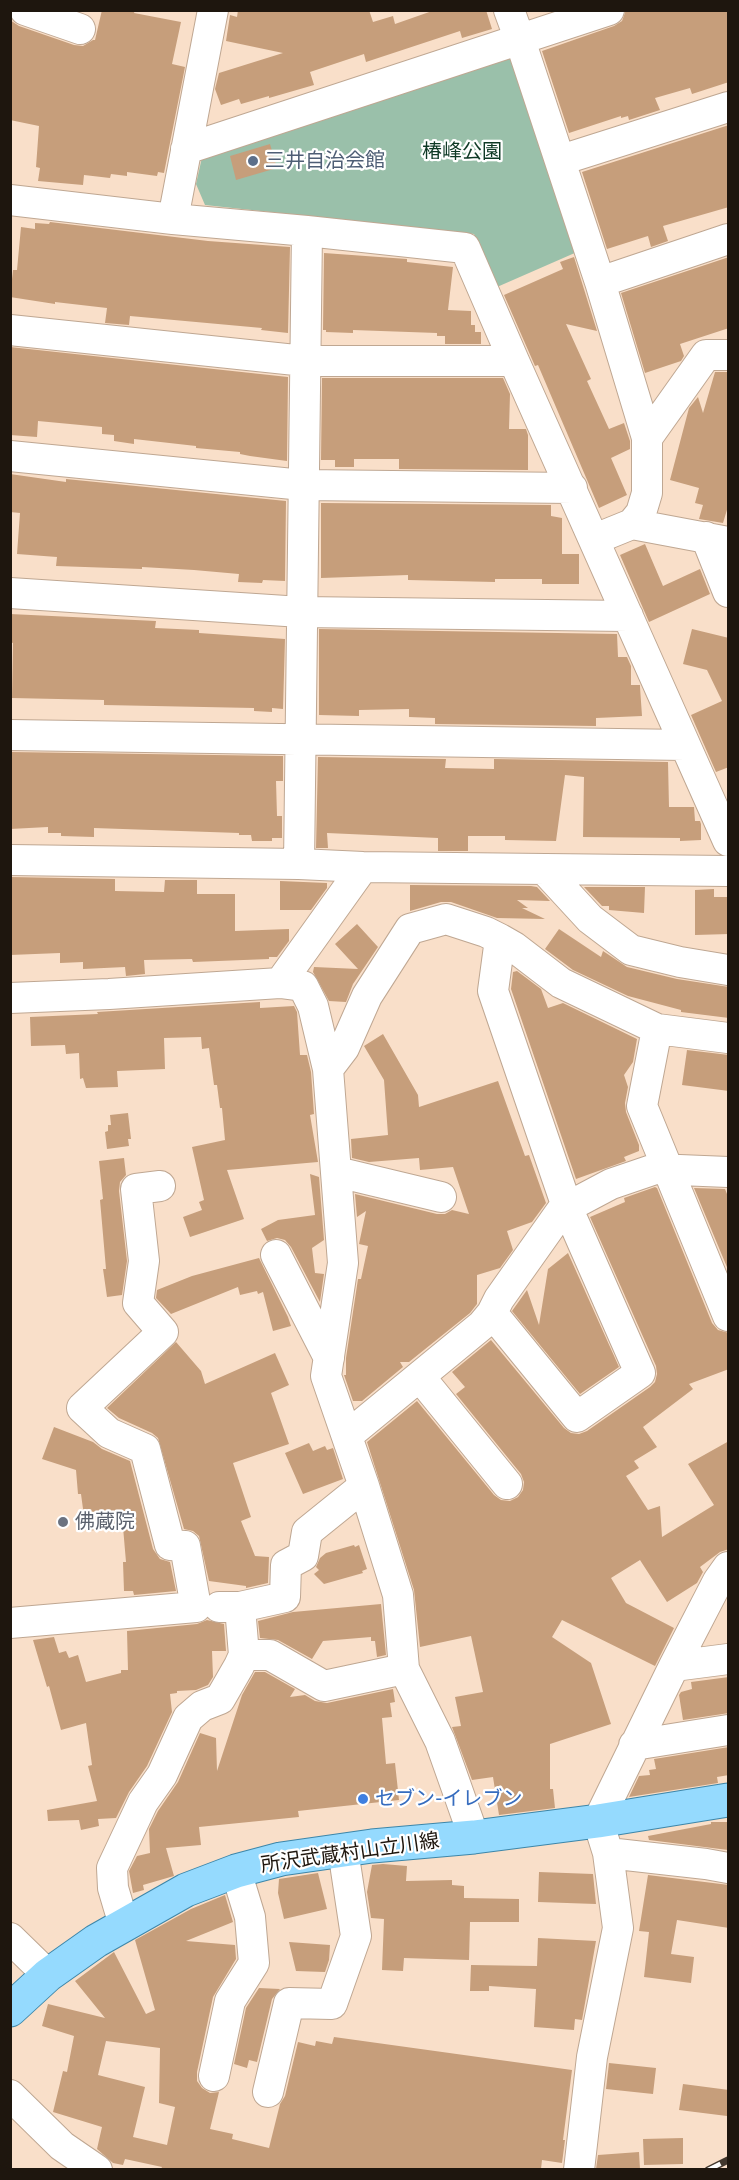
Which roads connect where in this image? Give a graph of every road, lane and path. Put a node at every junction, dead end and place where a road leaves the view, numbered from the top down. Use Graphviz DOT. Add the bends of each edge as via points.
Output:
graph roads {
  1 [pos="25,10"];
  2 [pos="213,10"];
  3 [pos="509,10"];
  4 [pos="609,10"];
  5 [pos="80,29"];
  6 [pos="520,39"];
  7 [pos="729,107"];
  8 [pos="186,149"];
  9 [pos="561,160"];
  10 [pos="10,200"];
  11 [pos="173,219"];
  12 [pos="307,231"];
  13 [pos="729,239"];
  14 [pos="600,282"];
  15 [pos="10,330"];
  16 [pos="729,355"];
  17 [pos="305,361"];
  18 [pos="514,362"];
  19 [pos="647,438"];
  20 [pos="10,456"];
  21 [pos="303,485"];
  22 [pos="572,488"];
  23 [pos="632,524"];
  24 [pos="595,539"];
  25 [pos="723,540"];
  26 [pos="729,592"];
  27 [pos="10,594"];
  28 [pos="301,612"];
  29 [pos="628,616"];
  30 [pos="10,735"];
  31 [pos="300,738"];
  32 [pos="685,745"];
  33 [pos="729,841"];
  34 [pos="10,861"];
  35 [pos="299,864"];
  36 [pos="363,867"];
  37 [pos="544,869"];
  38 [pos="729,871"];
  39 [pos="500,939"];
  40 [pos="729,970"];
  41 [pos="280,983"];
  42 [pos="10,998"];
  43 [pos="657,1029"];
  44 [pos="729,1038"];
  45 [pos="328,1069"];
  46 [pos="669,1170"];
  47 [pos="337,1172"];
  48 [pos="729,1172"];
  49 [pos="160,1186"];
  50 [pos="441,1197"];
  51 [pos="567,1207"];
  52 [pos="276,1255"];
  53 [pos="492,1313"];
  54 [pos="729,1316"];
  55 [pos="329,1358"];
  56 [pos="420,1377"];
  57 [pos="348,1436"];
  58 [pos="507,1485"];
  59 [pos="364,1486"];
  60 [pos="729,1568"];
  61 [pos="195,1607"];
  62 [pos="240,1607"];
  63 [pos="10,1623"];
  64 [pos="244,1655"];
  65 [pos="729,1659"];
  66 [pos="674,1666"];
  67 [pos="404,1670"];
  68 [pos="729,1730"];
  69 [pos="634,1745"];
  70 [pos="729,1800"];
  71 [pos="598,1821"];
  72 [pos="474,1837"];
  73 [pos="343,1850"];
  74 [pos="608,1853"];
  75 [pos="729,1868"];
  76 [pos="236,1871"];
  77 [pos="124,1925"];
  78 [pos="10,1938"];
  79 [pos="48,1975"];
  80 [pos="10,2010"];
  81 [pos="214,2076"];
  82 [pos="268,2092"];
  83 [pos="10,2095"];
  84 [pos="56,2158"];
  85 [pos="97,2169"];
  86 [pos="579,2169"];
  1 -- 5 [label="street"];
  2 -- 8 [label="street"];
  3 -- 6 [label="street"];
  4 -- 6 [label="street"];
  6 -- 8 [label="street"];
  6 -- 9 [label="street"];
  7 -- 9 [label="street"];
  8 -- 11 [label="street"];
  9 -- 14 [label="street"];
  10 -- 11 [label="street"];
  11 -- 12 [label="street"];
  12 -- 17 [label="street"];
  12 -- 18 [label="street" via="465,248"];
  13 -- 14 [label="street"];
  14 -- 19 [label="street"];
  15 -- 17 [label="street"];
  16 -- 19 [label="street" via="706,355"];
  17 -- 18 [label="street"];
  17 -- 21 [label="street"];
  18 -- 22 [label="street"];
  19 -- 23 [label="street" via="647,493 642,513"];
  20 -- 21 [label="street"];
  21 -- 22 [label="street"];
  21 -- 28 [label="street"];
  22 -- 24 [label="street"];
  23 -- 24 [label="street"];
  23 -- 25 [label="street"];
  24 -- 29 [label="street"];
  25 -- 26 [label="street"];
  27 -- 28 [label="street"];
  28 -- 29 [label="street"];
  28 -- 31 [label="street"];
  29 -- 32 [label="street"];
  30 -- 31 [label="street"];
  31 -- 32 [label="street"];
  31 -- 35 [label="street"];
  32 -- 33 [label="street"];
  34 -- 35 [label="street"];
  35 -- 36 [label="street"];
  36 -- 37 [label="street"];
  36 -- 41 [label="street"];
  37 -- 38 [label="street"];
  37 -- 40 [label="street" via="590,919 631,950"];
  39 -- 43 [label="street" via="561,983"];
  39 -- 45 [label="street" via="446,919 410,929 367,996 344,1048"];
  39 -- 51 [label="street" via="493,991"];
  41 -- 42 [label="street"];
  41 -- 45 [label="street" via="303,986 313,1006"];
  43 -- 44 [label="street"];
  43 -- 46 [label="street" via="642,1106"];
  45 -- 47 [label="street"];
  46 -- 48 [label="street"];
  46 -- 51 [label="street" via="655,1169 611,1184"];
  46 -- 54 [label="street"];
  47 -- 50 [label="street"];
  47 -- 55 [label="street" via="343,1263"];
  49 -- 61 [label="street" via="136,1189 144,1261 138,1303 163,1332 82,1408 109,1433 144,1449 170,1545 185,1546"];
  51 -- 53 [label="street"];
  51 -- 53 [label="street" via="640,1373 578,1417"];
  52 -- 55 [label="street"];
  53 -- 56 [label="street"];
  55 -- 57 [label="street" via="326,1376"];
  56 -- 57 [label="street"];
  56 -- 58 [label="street"];
  57 -- 59 [label="street"];
  59 -- 62 [label="street" via="307,1532 303,1556 286,1564 285,1597"];
  59 -- 67 [label="street" via="398,1595"];
  60 -- 66 [label="street" via="718,1581"];
  61 -- 62 [label="street"];
  61 -- 63 [label="street"];
  62 -- 64 [label="street"];
  64 -- 67 [label="street" via="270,1655 324,1686"];
  64 -- 77 [label="street" via="220,1699 202,1706 188,1718 112,1868 113,1888"];
  65 -- 66 [label="street"];
  66 -- 69 [label="street"];
  67 -- 72 [label="street" via="440,1741"];
  68 -- 69 [label="street"];
  69 -- 71 [label="street"];
  70 -- 71 [label="main road, 所沢武蔵村山立川線"];
  71 -- 72 [label="main road, 所沢武蔵村山立川線"];
  71 -- 74 [label="street"];
  72 -- 73 [label="main road, 所沢武蔵村山立川線"];
  73 -- 76 [label="main road, 所沢武蔵村山立川線" via="281,1859"];
  73 -- 82 [label="street" via="356,1936 332,2004 289,2003"];
  74 -- 75 [label="street"];
  74 -- 86 [label="street" via="618,1928 592,2057"];
  76 -- 77 [label="main road, 所沢武蔵村山立川線" via="186,1890"];
  76 -- 81 [label="street" via="250,1917 254,1963 230,2001"];
  77 -- 79 [label="main road, 所沢武蔵村山立川線"];
  78 -- 79 [label="street"];
  79 -- 80 [label="main road, 所沢武蔵村山立川線"];
  83 -- 84 [label="street"];
  84 -- 85 [label="street"];
}
